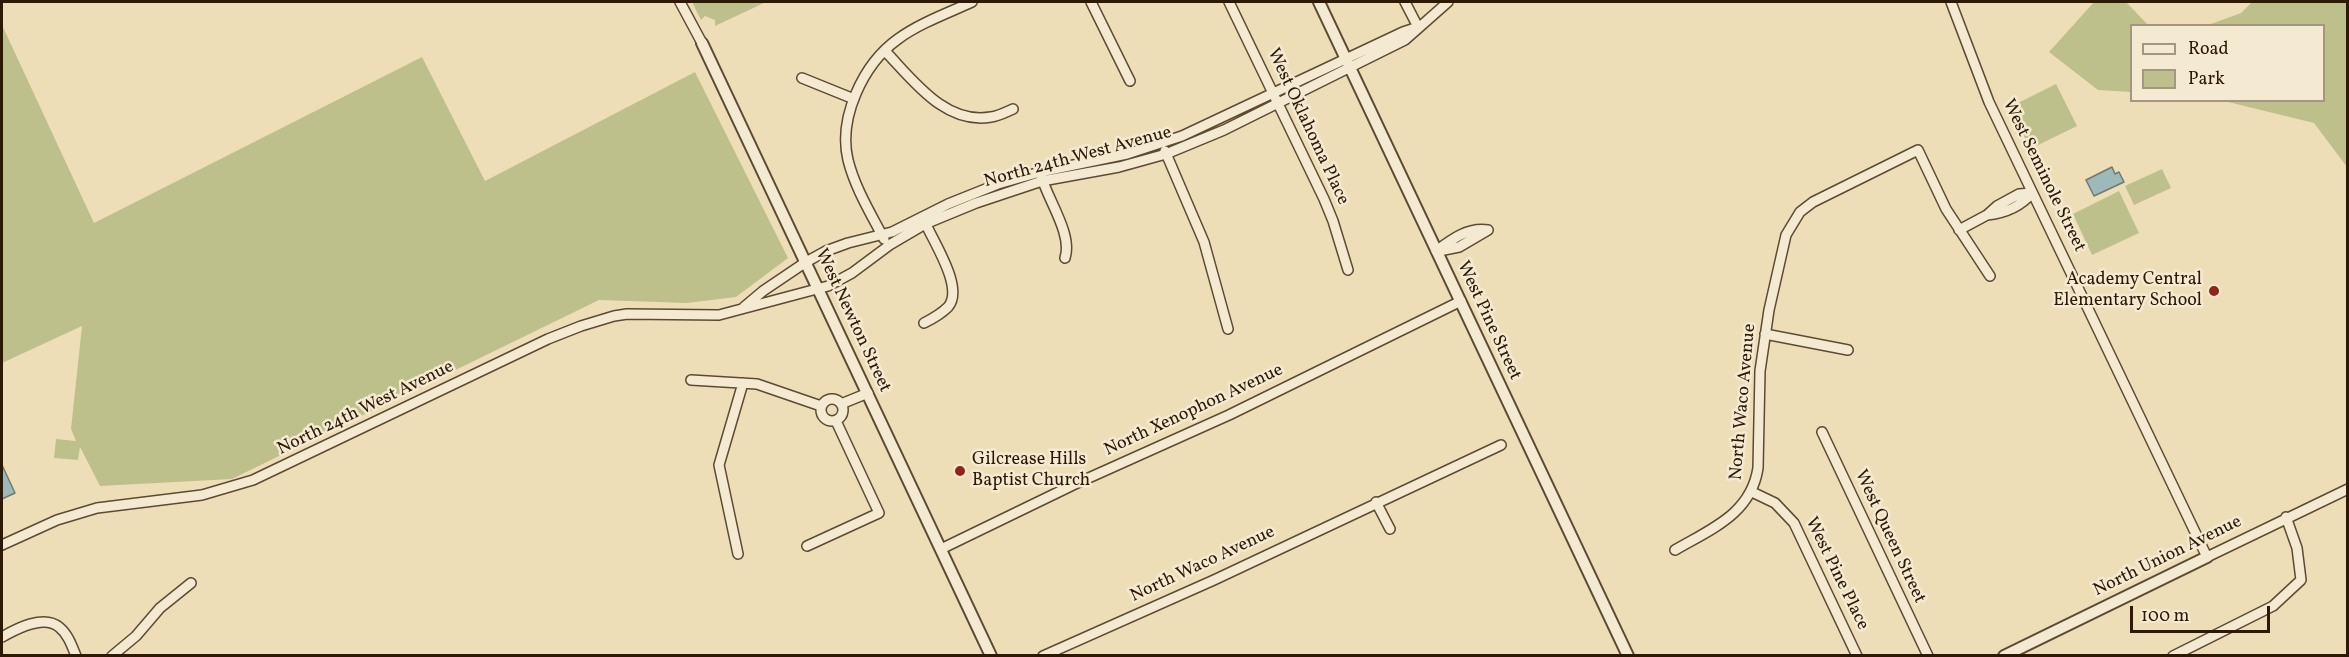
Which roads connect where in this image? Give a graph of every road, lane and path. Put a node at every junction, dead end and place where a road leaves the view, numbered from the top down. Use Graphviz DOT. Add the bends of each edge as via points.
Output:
graph roads {
  1 [pos="680,2"];
  2 [pos="972,2"];
  3 [pos="1091,2"];
  4 [pos="1229,2"];
  5 [pos="1319,2"];
  6 [pos="1406,2"];
  7 [pos="1448,2"];
  8 [pos="1951,2"];
  9 [pos="1418,27"];
  10 [pos="702,43"];
  11 [pos="885,51"];
  12 [pos="1349,63"];
  13 [pos="802,78"];
  14 [pos="1130,81"];
  15 [pos="1273,94"];
  16 [pos="854,99"];
  17 [pos="1278,103"];
  18 [pos="1013,110"];
  19 [pos="1162,144"];
  20 [pos="1166,154"];
  21 [pos="1041,177"];
  22 [pos="2032,193"];
  23 [pos="924,220"];
  24 [pos="1959,230"];
  25 [pos="882,235"];
  26 [pos="887,247"];
  27 [pos="1436,251"];
  28 [pos="1065,258"];
  29 [pos="806,262"];
  30 [pos="1348,270"];
  31 [pos="1990,276"];
  32 [pos="819,289"];
  33 [pos="1461,301"];
  34 [pos="743,308"];
  35 [pos="924,323"];
  36 [pos="1228,329"];
  37 [pos="1765,334"];
  38 [pos="1848,350"];
  39 [pos="691,380"];
  40 [pos="743,383"];
  41 [pos="868,393"];
  42 [pos="841,404"];
  43 [pos="821,406"];
  44 [pos="836,421"];
  45 [pos="1822,432"];
  46 [pos="1501,445"];
  47 [pos="2348,489"];
  48 [pos="1752,492"];
  49 [pos="1376,502"];
  50 [pos="2286,518"];
  51 [pos="1390,529"];
  52 [pos="2,545"];
  53 [pos="807,546"];
  54 [pos="941,549"];
  55 [pos="1675,550"];
  56 [pos="738,554"];
  57 [pos="2207,557"];
  58 [pos="191,583"];
  59 [pos="2,637"];
  60 [pos="76,656"];
  61 [pos="112,656"];
  62 [pos="991,656"];
  63 [pos="1043,656"];
  64 [pos="1628,656"];
  65 [pos="1857,656"];
  66 [pos="1928,656"];
  67 [pos="2004,656"];
  68 [pos="2174,656"];
  1 -- 10 [label="street, West Newton Street"];
  2 -- 11 [label="street" via="898,39"];
  3 -- 14 [label="street"];
  4 -- 15 [label="street, West Oklahoma Place"];
  5 -- 12 [label="street, West Pine Street"];
  6 -- 9 [label="street"];
  7 -- 9 [label="street, North 24th West Avenue"];
  8 -- 22 [label="street, West Seminole Street" via="1985,93"];
  9 -- 12 [label="street, North 24th West Avenue" via="1405,40"];
  10 -- 29 [label="street, West Newton Street"];
  11 -- 16 [label="street"];
  11 -- 18 [label="street" via="929,96 955,114 991,117"];
  12 -- 15 [label="street, North 24th West Avenue"];
  12 -- 17 [label="street, North 24th West Avenue"];
  12 -- 27 [label="street, West Pine Street"];
  13 -- 16 [label="street"];
  15 -- 17 [label="street, West Oklahoma Place"];
  15 -- 19 [label="street, North 24th West Avenue"];
  16 -- 25 [label="street" via="847,129 848,158 856,186"];
  17 -- 20 [label="street, North 24th West Avenue"];
  17 -- 30 [label="street, West Oklahoma Place" via="1333,221"];
  19 -- 20 [label="street"];
  19 -- 21 [label="street, North 24th West Avenue"];
  20 -- 21 [label="street, North 24th West Avenue" via="1119,167"];
  20 -- 36 [label="street" via="1204,242"];
  21 -- 23 [label="street, North 24th West Avenue" via="982,189"];
  21 -- 28 [label="street" via="1066,237"];
  22 -- 24 [label="street" via="2023,204 1987,215"];
  22 -- 57 [label="street, West Seminole Street"];
  23 -- 25 [label="street, North 24th West Avenue"];
  23 -- 26 [label="street, North 24th West Avenue"];
  23 -- 35 [label="street" via="954,291 948,307"];
  24 -- 31 [label="street"];
  24 -- 37 [label="street, North Waco Avenue" via="1918,150 1813,202 1800,212 1786,235"];
  25 -- 26 [label="street"];
  25 -- 29 [label="street, North 24th West Avenue" via="848,243"];
  26 -- 32 [label="street, North 24th West Avenue" via="845,277"];
  27 -- 27 [label="street" via="1459,247 1488,230 1476,228"];
  27 -- 33 [label="street, West Pine Street"];
  29 -- 32 [label="street, West Newton Street"];
  29 -- 34 [label="street, North 24th West Avenue"];
  32 -- 34 [label="street, North 24th West Avenue"];
  32 -- 41 [label="street, West Newton Street"];
  33 -- 54 [label="street, North Xenophon Avenue" via="1229,415"];
  33 -- 64 [label="street, West Pine Street"];
  34 -- 52 [label="street, North 24th West Avenue" via="719,315 627,314 581,326 253,480 202,495 96,508 57,520"];
  37 -- 38 [label="street"];
  37 -- 48 [label="street, North Waco Avenue" via="1760,371 1758,468"];
  39 -- 40 [label="street"];
  40 -- 43 [label="street"];
  40 -- 56 [label="street" via="719,465"];
  41 -- 42 [label="street"];
  41 -- 54 [label="street, West Newton Street"];
  42 -- 43 [label="street" via="830,399"];
  42 -- 44 [label="street" via="843,412"];
  43 -- 44 [label="street" via="824,418"];
  44 -- 53 [label="street" via="879,513"];
  45 -- 66 [label="street, West Queen Street"];
  46 -- 49 [label="street, North Waco Avenue"];
  47 -- 50 [label="street, North Union Avenue"];
  48 -- 55 [label="street, North Waco Avenue" via="1733,514"];
  48 -- 65 [label="street, West Pine Place" via="1775,503 1794,523"];
  49 -- 51 [label="street"];
  49 -- 63 [label="street, North Waco Avenue"];
  50 -- 57 [label="street, North Union Avenue"];
  50 -- 68 [label="street" via="2297,548 2301,580 2273,606"];
  54 -- 62 [label="street, West Newton Street"];
  57 -- 67 [label="street, North Union Avenue"];
  58 -- 61 [label="street"];
  59 -- 60 [label="street" via="30,625 53,623 67,636"];
}
